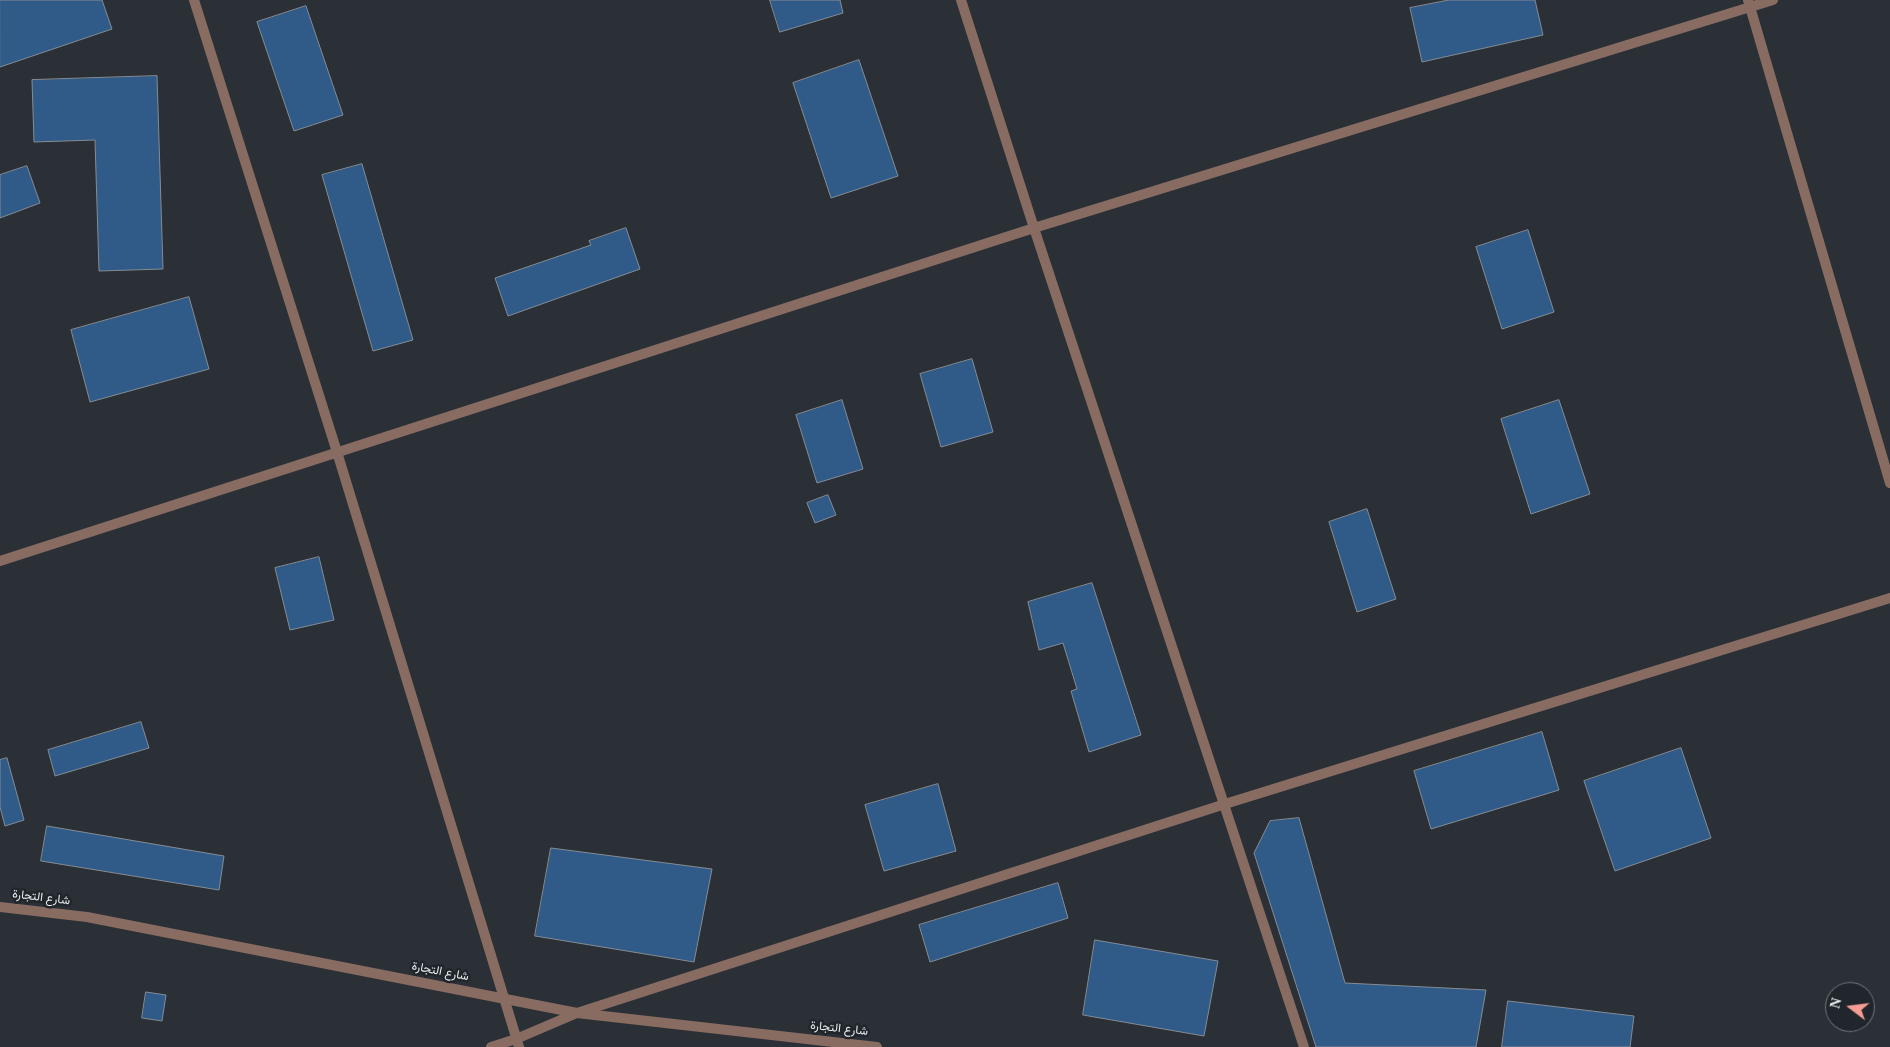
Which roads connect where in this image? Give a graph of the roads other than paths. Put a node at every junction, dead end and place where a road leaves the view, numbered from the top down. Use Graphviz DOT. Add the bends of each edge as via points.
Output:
graph roads {
  1 [pos="194,0"];
  2 [pos="962,0"];
  3 [pos="1774,0"];
  4 [pos="1749,4"];
  5 [pos="1034,228"];
  6 [pos="337,452"];
  7 [pos="1890,483"];
  8 [pos="0,561"];
  9 [pos="1890,598"];
  10 [pos="1225,804"];
  11 [pos="0,906"];
  12 [pos="505,998"];
  13 [pos="577,1013"];
  14 [pos="518,1043"];
  15 [pos="492,1047"];
  16 [pos="877,1047"];
  17 [pos="1304,1047"];
  1 -- 6 [label="street"];
  2 -- 5 [label="street"];
  3 -- 4 [label="street"];
  4 -- 5 [label="street"];
  4 -- 7 [label="street"];
  5 -- 6 [label="street"];
  5 -- 10 [label="street"];
  6 -- 8 [label="street"];
  6 -- 12 [label="street"];
  9 -- 10 [label="street"];
  10 -- 13 [label="street"];
  10 -- 17 [label="street"];
  11 -- 12 [label="street, شارع التجارة" via="87,917"];
  12 -- 13 [label="street, شارع التجارة"];
  12 -- 14 [label="street"];
  13 -- 14 [label="street"];
  13 -- 16 [label="street, شارع التجارة"];
  14 -- 15 [label="street"];
}
